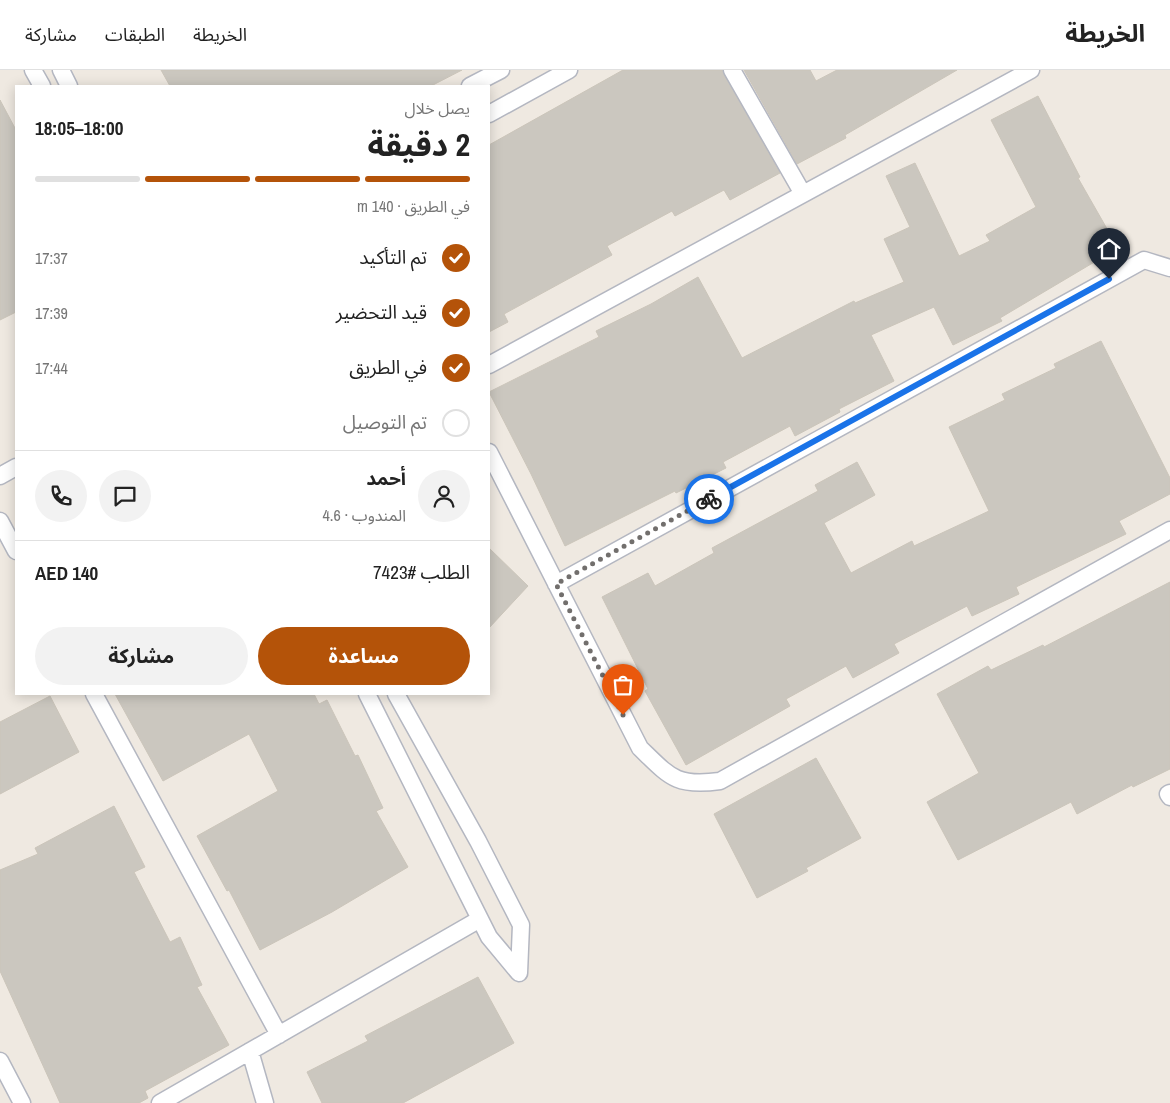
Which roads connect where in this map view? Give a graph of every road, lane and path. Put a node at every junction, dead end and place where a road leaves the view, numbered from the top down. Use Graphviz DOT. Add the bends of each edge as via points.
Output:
graph roads {
  1 [pos="33,70"];
  2 [pos="61,70"];
  3 [pos="501,70"];
  4 [pos="569,70"];
  5 [pos="732,70"];
  6 [pos="1031,70"];
  7 [pos="41,85"];
  8 [pos="68,85"];
  9 [pos="472,85"];
  10 [pos="490,113"];
  11 [pos="803,194"];
  12 [pos="1170,268"];
  13 [pos="490,364"];
  14 [pos="490,454"];
  15 [pos="15,468"];
  16 [pos="0,476"];
  17 [pos="0,521"];
  18 [pos="1170,530"];
  19 [pos="15,549"];
  20 [pos="556,584"];
  21 [pos="95,695"];
  22 [pos="368,695"];
  23 [pos="397,695"];
  24 [pos="1170,793"];
  25 [pos="1170,797"];
  26 [pos="480,919"];
  27 [pos="279,1035"];
  28 [pos="250,1051"];
  29 [pos="0,1061"];
  30 [pos="22,1103"];
  31 [pos="160,1103"];
  32 [pos="265,1103"];
  1 -- 7 [label="street"];
  2 -- 8 [label="street"];
  3 -- 9 [label="street"];
  4 -- 10 [label="street"];
  5 -- 11 [label="street"];
  6 -- 11 [label="street"];
  11 -- 13 [label="street"];
  12 -- 20 [label="street" via="1144,260"];
  14 -- 20 [label="street"];
  15 -- 16 [label="street"];
  17 -- 19 [label="street"];
  18 -- 20 [label="street" via="720,781 698,784 670,778 640,748"];
  21 -- 27 [label="street"];
  22 -- 26 [label="street"];
  23 -- 26 [label="street" via="521,926 519,973 489,937"];
  24 -- 25 [label="street"];
  26 -- 27 [label="street"];
  27 -- 28 [label="street"];
  28 -- 31 [label="street"];
  28 -- 32 [label="street"];
  29 -- 30 [label="street"];
}
